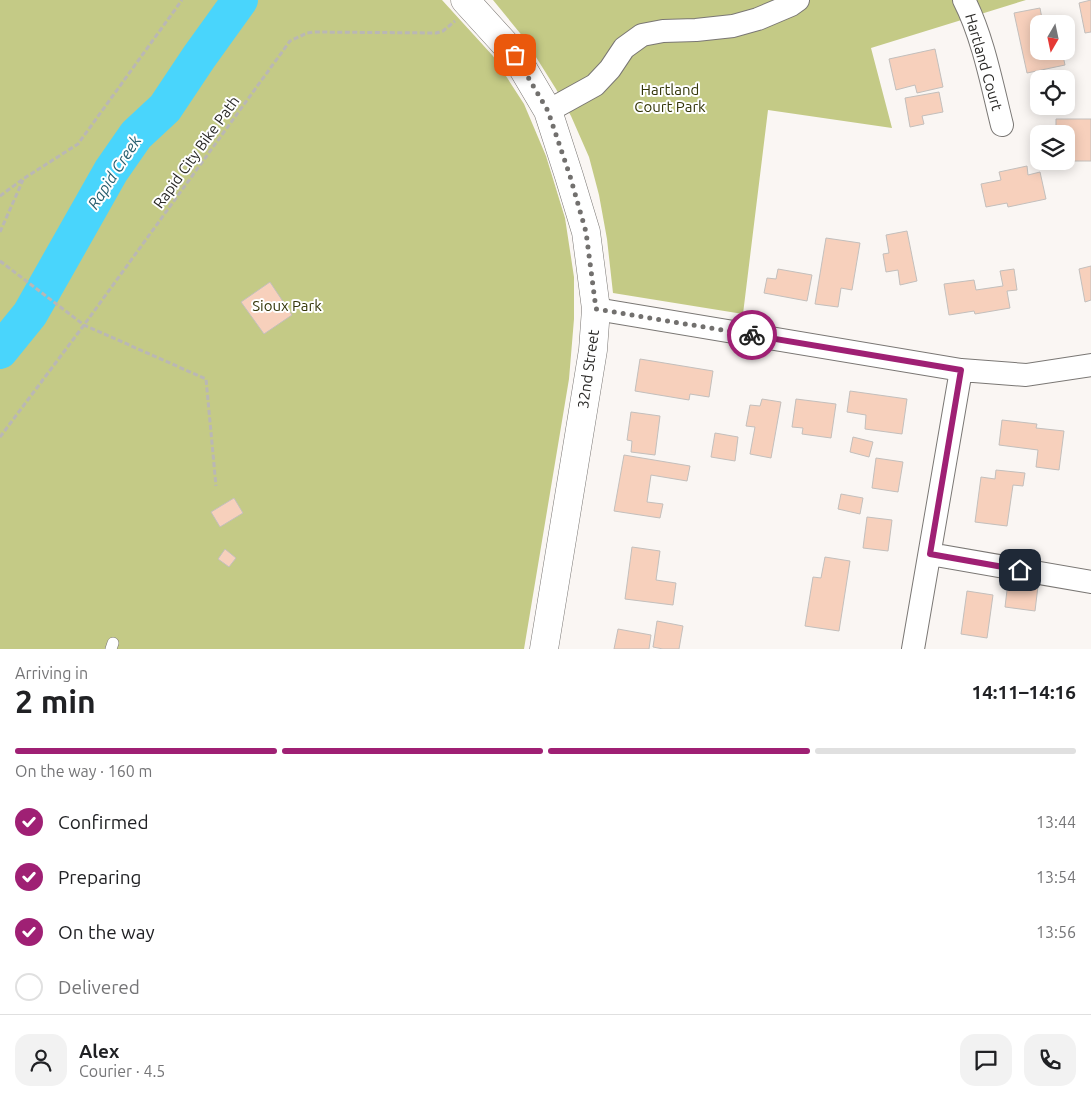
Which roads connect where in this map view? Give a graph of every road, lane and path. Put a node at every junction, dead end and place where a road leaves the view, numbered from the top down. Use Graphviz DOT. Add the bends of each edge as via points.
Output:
graph roads {
  1 [pos="182,0"];
  2 [pos="798,0"];
  3 [pos="964,0"];
  4 [pos="468,3"];
  5 [pos="548,111"];
  6 [pos="1002,125"];
  7 [pos="23,179"];
  8 [pos="0,196"];
  9 [pos="0,232"];
  10 [pos="0,261"];
  11 [pos="596,309"];
  12 [pos="84,325"];
  13 [pos="1091,365"];
  14 [pos="961,370"];
  15 [pos="0,437"];
  16 [pos="216,486"];
  17 [pos="930,554"];
  18 [pos="1091,582"];
  19 [pos="544,649"];
  20 [pos="913,649"];
  1 -- 7 [label="path" via="78,144"];
  2 -- 5 [label="street" via="758,19 733,26 642,35 624,48 595,85"];
  3 -- 6 [label="street, Hartland Court" via="985,56"];
  4 -- 5 [label="street, 32nd Street" via="515,55"];
  4 -- 12 [label="path, Rapid City Bike Path" via="443,31 436,33 314,32 290,41"];
  5 -- 11 [label="street, 32nd Street" via="586,232"];
  7 -- 8 [label="path"];
  7 -- 9 [label="path"];
  10 -- 12 [label="path"];
  11 -- 14 [label="street"];
  11 -- 19 [label="street, 32nd Street" via="593,350"];
  12 -- 15 [label="path, Rapid City Bike Path"];
  12 -- 16 [label="path" via="206,379"];
  13 -- 14 [label="street" via="1026,376"];
  14 -- 17 [label="street"];
  17 -- 18 [label="street"];
  17 -- 20 [label="street"];
}
